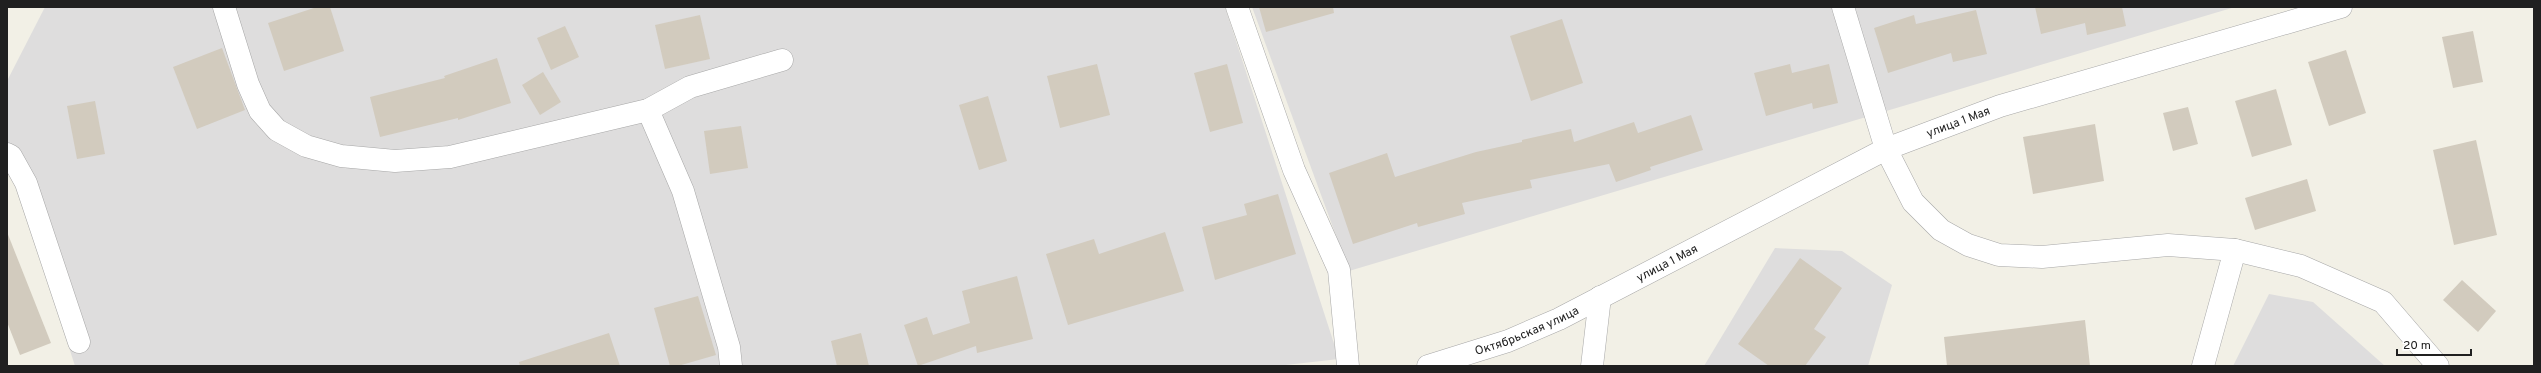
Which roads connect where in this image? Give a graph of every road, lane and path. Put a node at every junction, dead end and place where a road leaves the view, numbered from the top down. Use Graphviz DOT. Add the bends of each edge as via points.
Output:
graph roads {
  1 [pos="224,7"];
  2 [pos="1237,7"];
  3 [pos="1843,7"];
  4 [pos="2341,7"];
  5 [pos="782,60"];
  6 [pos="648,110"];
  7 [pos="1886,149"];
  8 [pos="7,154"];
  9 [pos="2235,250"];
  10 [pos="1600,297"];
  11 [pos="79,342"];
  12 [pos="731,366"];
  13 [pos="1348,366"];
  14 [pos="1428,366"];
  15 [pos="1592,366"];
  16 [pos="2204,366"];
  17 [pos="2438,366"];
  1 -- 6 [label="street" via="248,84 260,111 277,130 306,146 342,156 395,161 450,157"];
  2 -- 13 [label="street" via="1294,170 1339,270"];
  3 -- 7 [label="street"];
  4 -- 7 [label="street, улица 1 Мая" via="2000,106"];
  5 -- 6 [label="street" via="690,87"];
  6 -- 12 [label="street" via="683,191 729,347"];
  7 -- 9 [label="street" via="1913,202 1941,230 1968,245 1999,255 2042,257 2168,245"];
  7 -- 10 [label="street, улица 1 Мая"];
  8 -- 11 [label="street" via="11,156 26,183"];
  9 -- 16 [label="street"];
  9 -- 17 [label="street" via="2301,266 2383,302"];
  10 -- 14 [label="street, Октябрьская улица" via="1508,341"];
  10 -- 15 [label="street"];
}
